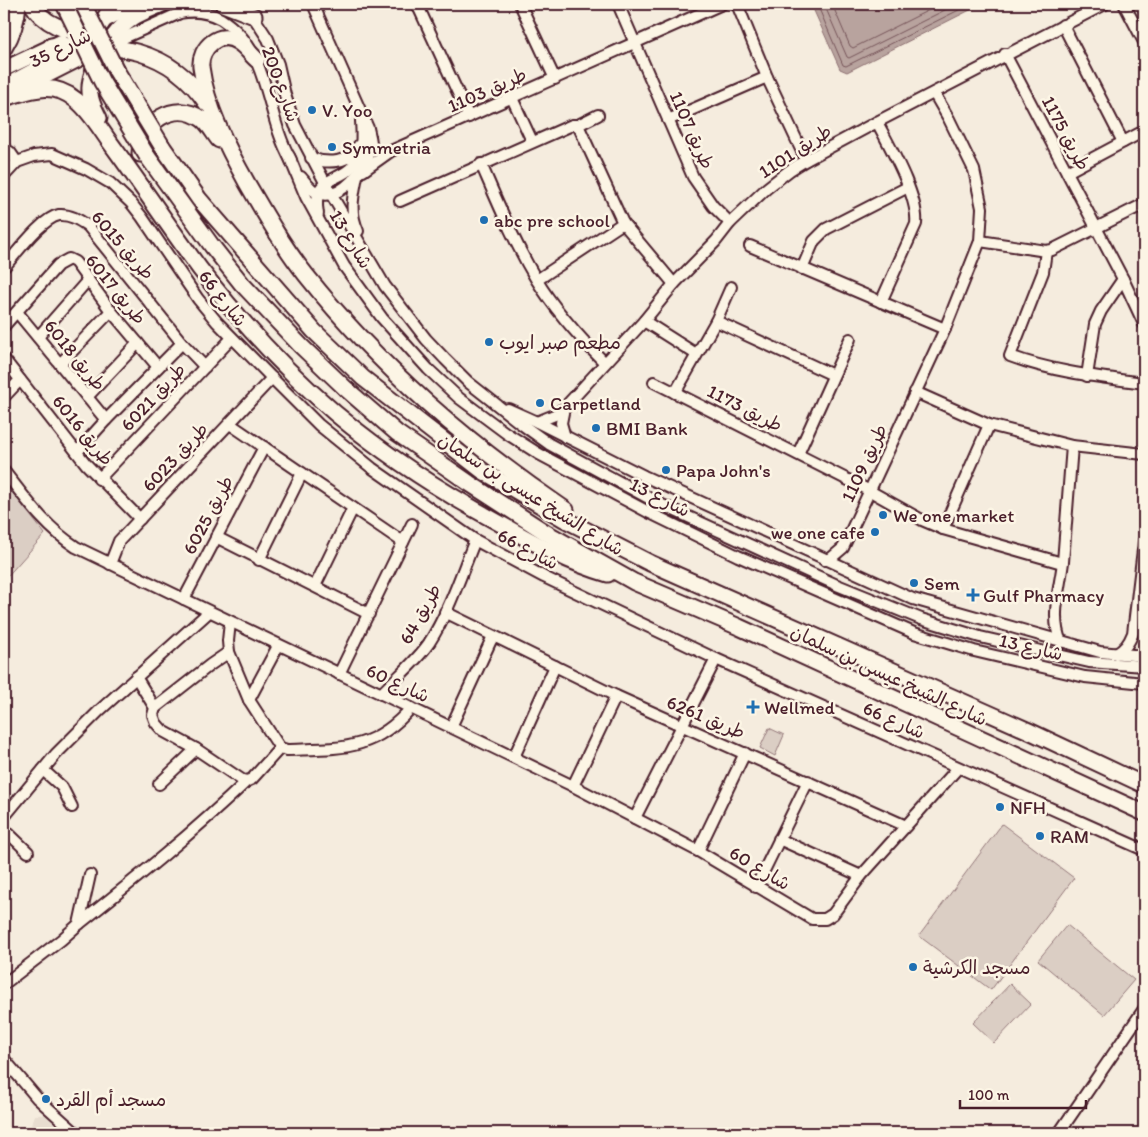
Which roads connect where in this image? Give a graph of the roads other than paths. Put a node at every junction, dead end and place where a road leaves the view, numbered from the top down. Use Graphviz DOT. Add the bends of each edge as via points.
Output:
graph roads {
  1 [pos="18,4"];
  2 [pos="32,4"];
  3 [pos="64,4"];
  4 [pos="83,4"];
  5 [pos="113,4"];
  6 [pos="140,4"];
  7 [pos="162,4"];
  8 [pos="223,4"];
  9 [pos="242,4"];
  10 [pos="313,4"];
  11 [pos="417,4"];
  12 [pos="520,4"];
  13 [pos="618,4"];
  14 [pos="722,4"];
  15 [pos="737,4"];
  16 [pos="1106,4"];
  17 [pos="1124,4"];
  18 [pos="709,6"];
  19 [pos="254,16"];
  20 [pos="1063,25"];
  21 [pos="90,33"];
  22 [pos="117,39"];
  23 [pos="1144,42"];
  24 [pos="634,43"];
  25 [pos="51,46"];
  26 [pos="4,48"];
  27 [pos="1005,54"];
  28 [pos="257,60"];
  29 [pos="4,69"];
  30 [pos="767,77"];
  31 [pos="555,79"];
  32 [pos="4,87"];
  33 [pos="934,93"];
  34 [pos="4,97"];
  35 [pos="512,98"];
  36 [pos="359,108"];
  37 [pos="598,115"];
  38 [pos="469,117"];
  39 [pos="668,120"];
  40 [pos="217,121"];
  41 [pos="876,122"];
  42 [pos="578,126"];
  43 [pos="1144,131"];
  44 [pos="362,138"];
  45 [pos="532,141"];
  46 [pos="1124,142"];
  47 [pos="4,149"];
  48 [pos="289,156"];
  49 [pos="311,158"];
  50 [pos="806,160"];
  51 [pos="18,162"];
  52 [pos="125,162"];
  53 [pos="235,162"];
  54 [pos="481,164"];
  55 [pos="1067,172"];
  56 [pos="4,176"];
  57 [pos="357,176"];
  58 [pos="325,182"];
  59 [pos="908,187"];
  60 [pos="318,193"];
  61 [pos="331,194"];
  62 [pos="400,201"];
  63 [pos="1144,204"];
  64 [pos="164,219"];
  65 [pos="319,221"];
  66 [pos="623,223"];
  67 [pos="730,223"];
  68 [pos="1097,228"];
  69 [pos="980,241"];
  70 [pos="750,246"];
  71 [pos="1046,251"];
  72 [pos="4,267"];
  73 [pos="802,269"];
  74 [pos="1123,279"];
  75 [pos="88,280"];
  76 [pos="537,280"];
  77 [pos="674,284"];
  78 [pos="731,286"];
  79 [pos="881,302"];
  80 [pos="111,311"];
  81 [pos="17,312"];
  82 [pos="409,319"];
  83 [pos="716,320"];
  84 [pos="644,321"];
  85 [pos="1144,324"];
  86 [pos="4,326"];
  87 [pos="945,329"];
  88 [pos="38,337"];
  89 [pos="232,338"];
  90 [pos="850,339"];
  91 [pos="138,343"];
  92 [pos="182,343"];
  93 [pos="696,354"];
  94 [pos="4,359"];
  95 [pos="604,362"];
  96 [pos="60,364"];
  97 [pos="158,367"];
  98 [pos="205,367"];
  99 [pos="833,375"];
  100 [pos="1088,376"];
  101 [pos="272,378"];
  102 [pos="20,380"];
  103 [pos="654,382"];
  104 [pos="1144,383"];
  105 [pos="915,392"];
  106 [pos="675,393"];
  107 [pos="4,397"];
  108 [pos="86,397"];
  109 [pos="494,403"];
  110 [pos="565,407"];
  111 [pos="106,420"];
  112 [pos="537,422"];
  113 [pos="230,424"];
  114 [pos="989,425"];
  115 [pos="565,437"];
  116 [pos="1072,446"];
  117 [pos="264,447"];
  118 [pos="77,452"];
  119 [pos="798,454"];
  120 [pos="1144,454"];
  121 [pos="4,470"];
  122 [pos="302,473"];
  123 [pos="100,479"];
  124 [pos="870,491"];
  125 [pos="353,508"];
  126 [pos="140,519"];
  127 [pos="412,524"];
  128 [pos="944,529"];
  129 [pos="216,537"];
  130 [pos="475,540"];
  131 [pos="1144,541"];
  132 [pos="403,542"];
  133 [pos="843,548"];
  134 [pos="259,560"];
  135 [pos="825,560"];
  136 [pos="650,563"];
  137 [pos="1062,563"];
  138 [pos="110,564"];
  139 [pos="848,570"];
  140 [pos="634,582"];
  141 [pos="315,586"];
  142 [pos="184,599"];
  143 [pos="209,612"];
  144 [pos="445,612"];
  145 [pos="369,614"];
  146 [pos="1056,618"];
  147 [pos="230,622"];
  148 [pos="1133,633"];
  149 [pos="1037,635"];
  150 [pos="493,636"];
  151 [pos="1061,642"];
  152 [pos="278,646"];
  153 [pos="229,652"];
  154 [pos="1116,654"];
  155 [pos="1144,656"];
  156 [pos="716,659"];
  157 [pos="555,666"];
  158 [pos="1144,666"];
  159 [pos="339,674"];
  160 [pos="136,677"];
  161 [pos="1144,682"];
  162 [pos="381,694"];
  163 [pos="616,696"];
  164 [pos="249,700"];
  165 [pos="155,708"];
  166 [pos="411,708"];
  167 [pos="683,726"];
  168 [pos="451,727"];
  169 [pos="280,748"];
  170 [pos="196,749"];
  171 [pos="745,753"];
  172 [pos="514,757"];
  173 [pos="958,768"];
  174 [pos="43,770"];
  175 [pos="247,781"];
  176 [pos="808,781"];
  177 [pos="159,784"];
  178 [pos="1144,784"];
  179 [pos="573,786"];
  180 [pos="72,807"];
  181 [pos="1144,813"];
  182 [pos="4,817"];
  183 [pos="635,818"];
  184 [pos="906,826"];
  185 [pos="4,829"];
  186 [pos="779,839"];
  187 [pos="1144,850"];
  188 [pos="698,851"];
  189 [pos="28,852"];
  190 [pos="90,875"];
  191 [pos="861,876"];
  192 [pos="756,887"];
  193 [pos="79,924"];
  194 [pos="4,984"];
  195 [pos="1144,1009"];
  196 [pos="4,1060"];
  197 [pos="76,1133"];
  198 [pos="1058,1133"];
  1 -- 26 [label="highway" via="16,22"];
  2 -- 21 [label="highway" via="46,21 62,30"];
  3 -- 140 [label="highway, شارع الشيخ عيسى بن سلمان, bridge" via="102,82 147,156 242,284 300,346 397,433 545,532"];
  4 -- 136 [label="highway, شارع الشيخ عيسى بن سلمان, bridge" via="116,70 199,199 314,331 363,378 483,471 564,519"];
  5 -- 21 [label="highway"];
  6 -- 21 [label="street"];
  7 -- 22 [label="highway" via="122,26"];
  8 -- 19 [label="highway"];
  9 -- 19 [label="street, شارع 200"];
  10 -- 36 [label="street"];
  11 -- 38 [label="street"];
  12 -- 31 [label="street"];
  13 -- 24 [label="street"];
  14 -- 18 [label="street, طريق 1103"];
  15 -- 30 [label="street"];
  16 -- 20 [label="street, طريق 1101"];
  17 -- 23 [label="street"];
  18 -- 24 [label="street, طريق 1103"];
  19 -- 49 [label="street, شارع 200" via="268,39 295,125"];
  20 -- 27 [label="street, طريق 1101"];
  20 -- 46 [label="street"];
  21 -- 22 [label="highway"];
  21 -- 25 [label="highway"];
  21 -- 32 [label="highway"];
  22 -- 28 [label="street, شارع 200" via="180,13 198,11 229,24 244,38"];
  22 -- 34 [label="main road, شارع 35"];
  22 -- 40 [label="highway" via="126,48 156,58 179,72 198,91"];
  22 -- 52 [label="highway" via="92,74 90,93 99,118"];
  24 -- 31 [label="street, طريق 1103"];
  24 -- 39 [label="street, طريق 1107"];
  25 -- 29 [label="main road, شارع 35"];
  27 -- 33 [label="street, طريق 1101"];
  27 -- 55 [label="street, طريق 1175"];
  28 -- 40 [label="highway" via="238,41 228,38 218,39 203,52 202,74"];
  28 -- 48 [label="street, شارع 200"];
  30 -- 39 [label="street"];
  30 -- 50 [label="street"];
  31 -- 35 [label="street, طريق 1103"];
  33 -- 41 [label="street, طريق 1101"];
  33 -- 69 [label="street, طريق 1109" via="974,170 982,208"];
  34 -- 52 [label="highway" via="40,89 63,90 77,100"];
  35 -- 38 [label="street, طريق 1103"];
  35 -- 45 [label="street"];
  36 -- 44 [label="street"];
  36 -- 57 [label="street" via="371,146"];
  37 -- 42 [label="street"];
  38 -- 57 [label="street, طريق 1103" via="391,151"];
  39 -- 67 [label="street, طريق 1107" via="699,188"];
  40 -- 53 [label="highway"];
  41 -- 50 [label="street, طريق 1101"];
  41 -- 59 [label="street"];
  42 -- 45 [label="street" via="572,125"];
  42 -- 66 [label="street"];
  43 -- 46 [label="street"];
  44 -- 49 [label="street" via="357,149 342,160"];
  44 -- 58 [label="street" via="355,164"];
  45 -- 54 [label="street"];
  46 -- 55 [label="street"];
  47 -- 51 [label="street"];
  48 -- 60 [label="street, شارع 200" via="309,187"];
  48 -- 65 [label="street, شارع 13"];
  49 -- 58 [label="street, شارع 200"];
  50 -- 67 [label="street, طريق 1101" via="767,188"];
  51 -- 56 [label="street"];
  51 -- 89 [label="street, شارع 66" via="52,154 110,183 142,217 198,298"];
  52 -- 64 [label="highway"];
  53 -- 64 [label="highway" via="204,120 192,113 168,112 157,120 144,134 139,152 148,186"];
  53 -- 136 [label="highway" via="271,224 306,274 405,384 486,454"];
  54 -- 62 [label="street"];
  54 -- 76 [label="street"];
  55 -- 68 [label="street, طريق 1175"];
  57 -- 61 [label="street"];
  57 -- 82 [label="street" via="352,202 353,220 410,309"];
  58 -- 60 [label="street"];
  58 -- 61 [label="street, شارع 200"];
  59 -- 73 [label="street" via="826,229 814,241"];
  59 -- 79 [label="street" via="916,208 916,224"];
  60 -- 61 [label="street"];
  60 -- 65 [label="street"];
  61 -- 82 [label="street, شارع 13" via="380,279"];
  63 -- 68 [label="street"];
  64 -- 140 [label="highway" via="241,320 285,366 367,437 462,503 545,549 589,569"];
  65 -- 161 [label="street, شارع 13" via="344,266 382,318 428,369 506,433 539,454 738,556 914,633 1085,677"];
  66 -- 76 [label="street"];
  66 -- 77 [label="street"];
  67 -- 77 [label="street, طريق 1101"];
  68 -- 71 [label="street"];
  68 -- 74 [label="street, طريق 1175"];
  69 -- 71 [label="street"];
  69 -- 87 [label="street, طريق 1109"];
  70 -- 73 [label="street"];
  71 -- 100 [label="street" via="1043,272 1010,356"];
  72 -- 92 [label="street, طريق 6015" via="47,220 59,215 73,216 88,226"];
  73 -- 79 [label="street"];
  74 -- 85 [label="street, طريق 1175"];
  74 -- 100 [label="street" via="1095,324"];
  75 -- 80 [label="street, طريق 6017"];
  75 -- 81 [label="street, طريق 6017" via="75,262 64,261"];
  75 -- 88 [label="street"];
  76 -- 95 [label="street" via="586,344"];
  77 -- 84 [label="street, طريق 1101"];
  78 -- 83 [label="street"];
  79 -- 87 [label="street"];
  80 -- 91 [label="street, طريق 6017"];
  80 -- 96 [label="street"];
  81 -- 86 [label="street, طريق 6017"];
  81 -- 88 [label="street, طريق 6018"];
  82 -- 109 [label="street, شارع 13" via="444,359"];
  83 -- 93 [label="street"];
  83 -- 99 [label="street"];
  84 -- 93 [label="street"];
  84 -- 95 [label="street, طريق 1101"];
  87 -- 105 [label="street, طريق 1109"];
  88 -- 96 [label="street, طريق 6018"];
  89 -- 98 [label="street, طريق 6021"];
  89 -- 101 [label="street, شارع 66"];
  90 -- 99 [label="street, طريق 1173"];
  91 -- 97 [label="street, طريق 6017"];
  91 -- 108 [label="street"];
  92 -- 97 [label="street"];
  92 -- 98 [label="street, طريق 6015"];
  93 -- 106 [label="street"];
  94 -- 102 [label="street, طريق 6016"];
  95 -- 110 [label="street, طريق 1101"];
  96 -- 108 [label="street, طريق 6018"];
  97 -- 111 [label="street"];
  98 -- 123 [label="street, طريق 6021"];
  99 -- 119 [label="street, طريق 1173"];
  100 -- 104 [label="street"];
  101 -- 113 [label="street, طريق 6023"];
  101 -- 130 [label="street, شارع 66" via="319,425 372,468"];
  102 -- 107 [label="street"];
  102 -- 118 [label="street, طريق 6016"];
  103 -- 106 [label="street, طريق 1173"];
  105 -- 114 [label="street"];
  105 -- 124 [label="street, طريق 1109"];
  106 -- 119 [label="street, طريق 1173"];
  108 -- 111 [label="street, طريق 6018"];
  109 -- 112 [label="street"];
  109 -- 158 [label="street, شارع 13" via="549,444 658,503 837,585 921,619 980,637 1088,662"];
  110 -- 112 [label="street, طريق 1101"];
  110 -- 115 [label="street" via="561,423"];
  111 -- 118 [label="street"];
  112 -- 115 [label="street"];
  113 -- 117 [label="street"];
  113 -- 126 [label="street, طريق 6023"];
  114 -- 116 [label="street"];
  114 -- 128 [label="street"];
  115 -- 135 [label="street"];
  116 -- 120 [label="street"];
  116 -- 137 [label="street"];
  117 -- 122 [label="street"];
  117 -- 129 [label="street, طريق 6025"];
  118 -- 123 [label="street, طريق 6016"];
  119 -- 124 [label="street, طريق 1173"];
  121 -- 138 [label="street, شارع 60" via="58,536"];
  122 -- 125 [label="street"];
  122 -- 134 [label="street"];
  123 -- 126 [label="street, طريق 6016"];
  124 -- 128 [label="street, طريق 1173"];
  124 -- 133 [label="street, طريق 1109"];
  125 -- 132 [label="street"];
  125 -- 141 [label="street"];
  126 -- 138 [label="street, طريق 6023" via="119,541"];
  127 -- 132 [label="street"];
  128 -- 137 [label="street, طريق 1173"];
  129 -- 134 [label="street"];
  129 -- 142 [label="street, طريق 6025"];
  130 -- 144 [label="street, طريق 64"];
  130 -- 156 [label="street, شارع 66" via="544,578"];
  131 -- 148 [label="street"];
  132 -- 145 [label="street"];
  133 -- 135 [label="street"];
  133 -- 139 [label="street"];
  134 -- 141 [label="street"];
  135 -- 139 [label="street"];
  136 -- 178 [label="highway, شارع الشيخ عيسى بن سلمان"];
  137 -- 146 [label="street"];
  138 -- 142 [label="street, شارع 60"];
  139 -- 149 [label="street" via="913,599"];
  140 -- 181 [label="highway, شارع الشيخ عيسى بن سلمان"];
  141 -- 145 [label="street"];
  142 -- 143 [label="street, شارع 60"];
  143 -- 147 [label="street, شارع 60"];
  143 -- 160 [label="street"];
  144 -- 150 [label="street, طريق 6261"];
  144 -- 162 [label="street, طريق 64" via="428,643"];
  145 -- 159 [label="street"];
  146 -- 149 [label="street" via="1049,629"];
  146 -- 151 [label="street"];
  147 -- 152 [label="street, شارع 60"];
  147 -- 153 [label="street"];
  148 -- 154 [label="street" via="1130,642"];
  148 -- 155 [label="street"];
  149 -- 151 [label="street"];
  150 -- 157 [label="street, طريق 6261"];
  150 -- 168 [label="street"];
  151 -- 154 [label="street"];
  152 -- 159 [label="street, شارع 60"];
  152 -- 164 [label="street"];
  153 -- 164 [label="street"];
  153 -- 165 [label="street"];
  154 -- 155 [label="street"];
  156 -- 167 [label="street"];
  156 -- 173 [label="street, شارع 66"];
  157 -- 163 [label="street, طريق 6261"];
  157 -- 172 [label="street"];
  159 -- 162 [label="street, شارع 60"];
  160 -- 165 [label="street"];
  160 -- 174 [label="street"];
  162 -- 166 [label="street, شارع 60"];
  163 -- 167 [label="street, طريق 6261"];
  163 -- 179 [label="street"];
  164 -- 169 [label="street"];
  165 -- 170 [label="street" via="156,723 163,731"];
  166 -- 168 [label="street, شارع 60"];
  166 -- 169 [label="street" via="393,727 369,741 334,749"];
  167 -- 171 [label="street, طريق 6261"];
  167 -- 183 [label="street"];
  168 -- 172 [label="street, شارع 60"];
  169 -- 175 [label="street"];
  170 -- 175 [label="street"];
  170 -- 177 [label="street"];
  171 -- 176 [label="street, طريق 6261"];
  171 -- 188 [label="street"];
  172 -- 179 [label="street, شارع 60"];
  173 -- 184 [label="street, شارع 60"];
  173 -- 187 [label="street, شارع 66"];
  174 -- 180 [label="street" via="62,787"];
  174 -- 182 [label="street"];
  175 -- 193 [label="street" via="209,818"];
  176 -- 184 [label="street, طريق 6261"];
  176 -- 186 [label="street"];
  179 -- 183 [label="street, شارع 60"];
  183 -- 188 [label="street, شارع 60"];
  184 -- 191 [label="street, شارع 60"];
  185 -- 189 [label="street"];
  186 -- 191 [label="street"];
  186 -- 192 [label="street"];
  188 -- 192 [label="street, شارع 60"];
  190 -- 193 [label="street"];
  191 -- 192 [label="street, شارع 60" via="844,899 817,913 794,908"];
  193 -- 194 [label="street"];
  195 -- 198 [label="street"];
  196 -- 197 [label="street" via="37,1098"];
}
